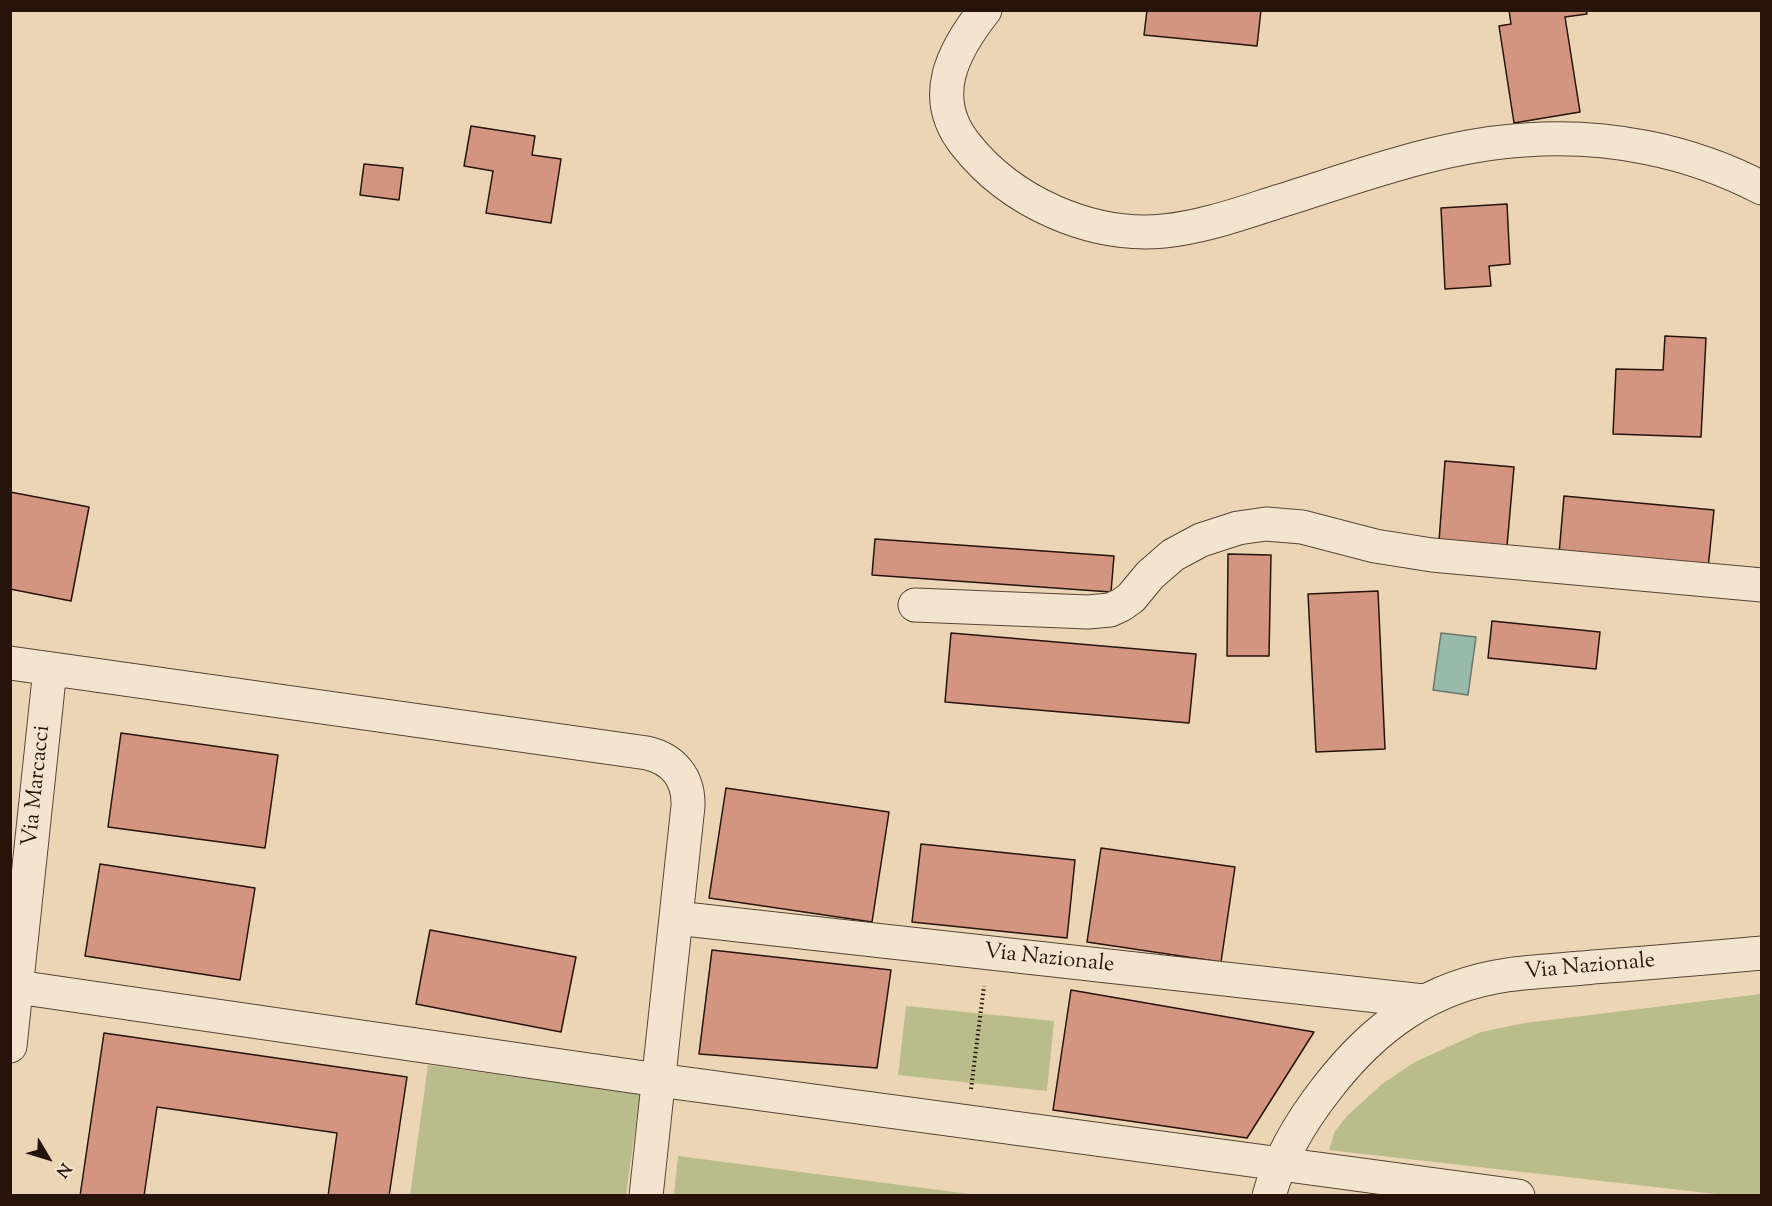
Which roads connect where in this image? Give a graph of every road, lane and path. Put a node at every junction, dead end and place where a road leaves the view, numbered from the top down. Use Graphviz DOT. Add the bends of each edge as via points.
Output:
graph roads {
  1 [pos="985,10"];
  2 [pos="1761,188"];
  3 [pos="1761,585"];
  4 [pos="915,605"];
  5 [pos="10,663"];
  6 [pos="50,669"];
  7 [pos="676,918"];
  8 [pos="988,953"];
  9 [pos="1761,953"];
  10 [pos="16,987"];
  11 [pos="1423,1001"];
  12 [pos="10,1046"];
  13 [pos="658,1080"];
  14 [pos="967,1122"];
  15 [pos="1280,1164"];
  16 [pos="646,1196"];
  17 [pos="1269,1196"];
  18 [pos="1518,1196"];
  1 -- 2 [label="street" via="950,66 947,97 954,128 975,156 1016,190 1055,213 1101,226 1143,232 1207,224 1413,160 1478,145 1526,140 1584,139 1640,146 1716,167"];
  3 -- 4 [label="street" via="1432,555 1375,546 1302,527 1266,524 1229,531 1173,555 1131,598 1110,610"];
  5 -- 6 [label="street"];
  6 -- 7 [label="street" via="662,758 683,777 688,797"];
  6 -- 10 [label="street, Via Marcacci"];
  7 -- 8 [label="street, Via Nazionale"];
  7 -- 13 [label="street"];
  8 -- 11 [label="street, Via Nazionale"];
  8 -- 14 [label="path"];
  9 -- 11 [label="street, Via Nazionale" via="1507,975 1465,984"];
  10 -- 12 [label="street, Via Marcacci"];
  10 -- 13 [label="street"];
  11 -- 15 [label="street, Via Nazionale" via="1390,1023 1347,1063 1301,1124"];
  13 -- 14 [label="street"];
  13 -- 16 [label="street"];
  14 -- 15 [label="street"];
  15 -- 17 [label="street, Via Nazionale"];
  15 -- 18 [label="street"];
}
